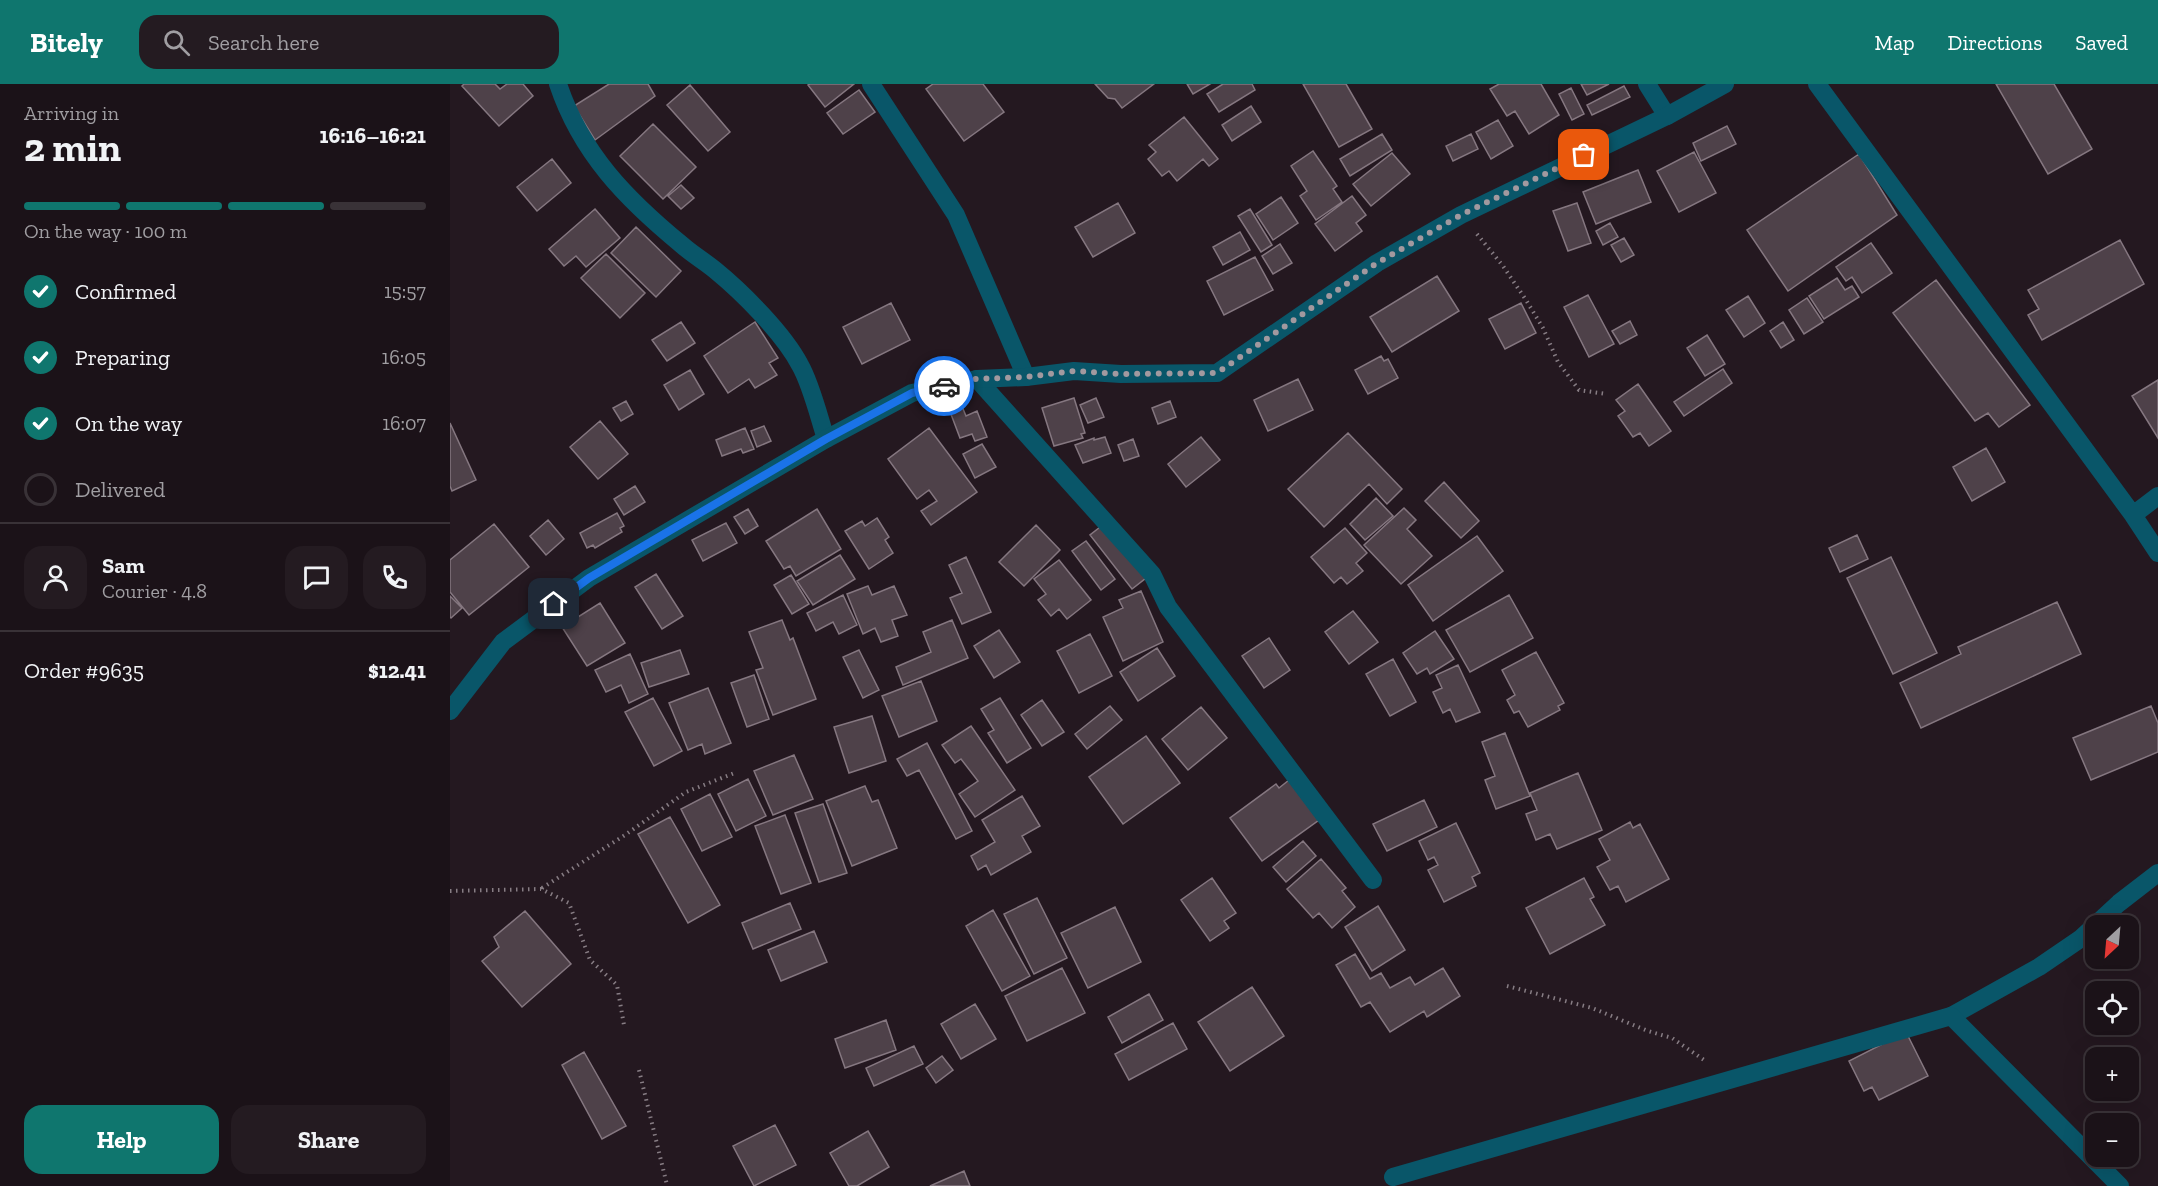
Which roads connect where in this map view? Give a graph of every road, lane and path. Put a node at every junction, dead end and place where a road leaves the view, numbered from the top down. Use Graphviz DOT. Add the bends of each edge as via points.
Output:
graph roads {
  1 [pos="558,84"];
  2 [pos="871,84"];
  3 [pos="1647,84"];
  4 [pos="1725,84"];
  5 [pos="1817,84"];
  6 [pos="1666,116"];
  7 [pos="1461,215"];
  8 [pos="1026,377"];
  9 [pos="976,379"];
  10 [pos="1606,394"];
  11 [pos="826,439"];
  12 [pos="2158,496"];
  13 [pos="2133,515"];
  14 [pos="2158,553"];
  15 [pos="450,711"];
  16 [pos="736,772"];
  17 [pos="2158,873"];
  18 [pos="1373,880"];
  19 [pos="541,889"];
  20 [pos="450,891"];
  21 [pos="1507,986"];
  22 [pos="1951,1016"];
  23 [pos="624,1025"];
  24 [pos="639,1070"];
  25 [pos="1726,1081"];
  26 [pos="1393,1177"];
  27 [pos="666,1186"];
  28 [pos="2120,1186"];
  1 -- 11 [label="street" via="567,110 593,156 633,202 715,270 770,324 801,365"];
  2 -- 8 [label="street" via="956,214"];
  3 -- 6 [label="street"];
  4 -- 6 [label="street"];
  5 -- 13 [label="street"];
  6 -- 7 [label="street"];
  7 -- 8 [label="street" via="1377,263 1217,373 1074,371"];
  7 -- 10 [label="path" via="1526,300 1558,362 1579,390"];
  8 -- 9 [label="street"];
  9 -- 11 [label="street" via="912,393"];
  9 -- 18 [label="street" via="1152,574 1168,608"];
  11 -- 15 [label="street" via="589,578 503,642"];
  12 -- 13 [label="street"];
  13 -- 14 [label="street"];
  16 -- 19 [label="path" via="686,792"];
  17 -- 22 [label="street" via="2080,939 2039,967"];
  19 -- 20 [label="path"];
  19 -- 23 [label="path" via="569,903 590,960 617,985"];
  21 -- 25 [label="path" via="1592,1008 1672,1038 1712,1065"];
  22 -- 25 [label="street"];
  22 -- 28 [label="street"];
  24 -- 27 [label="path"];
  25 -- 26 [label="street"];
}
